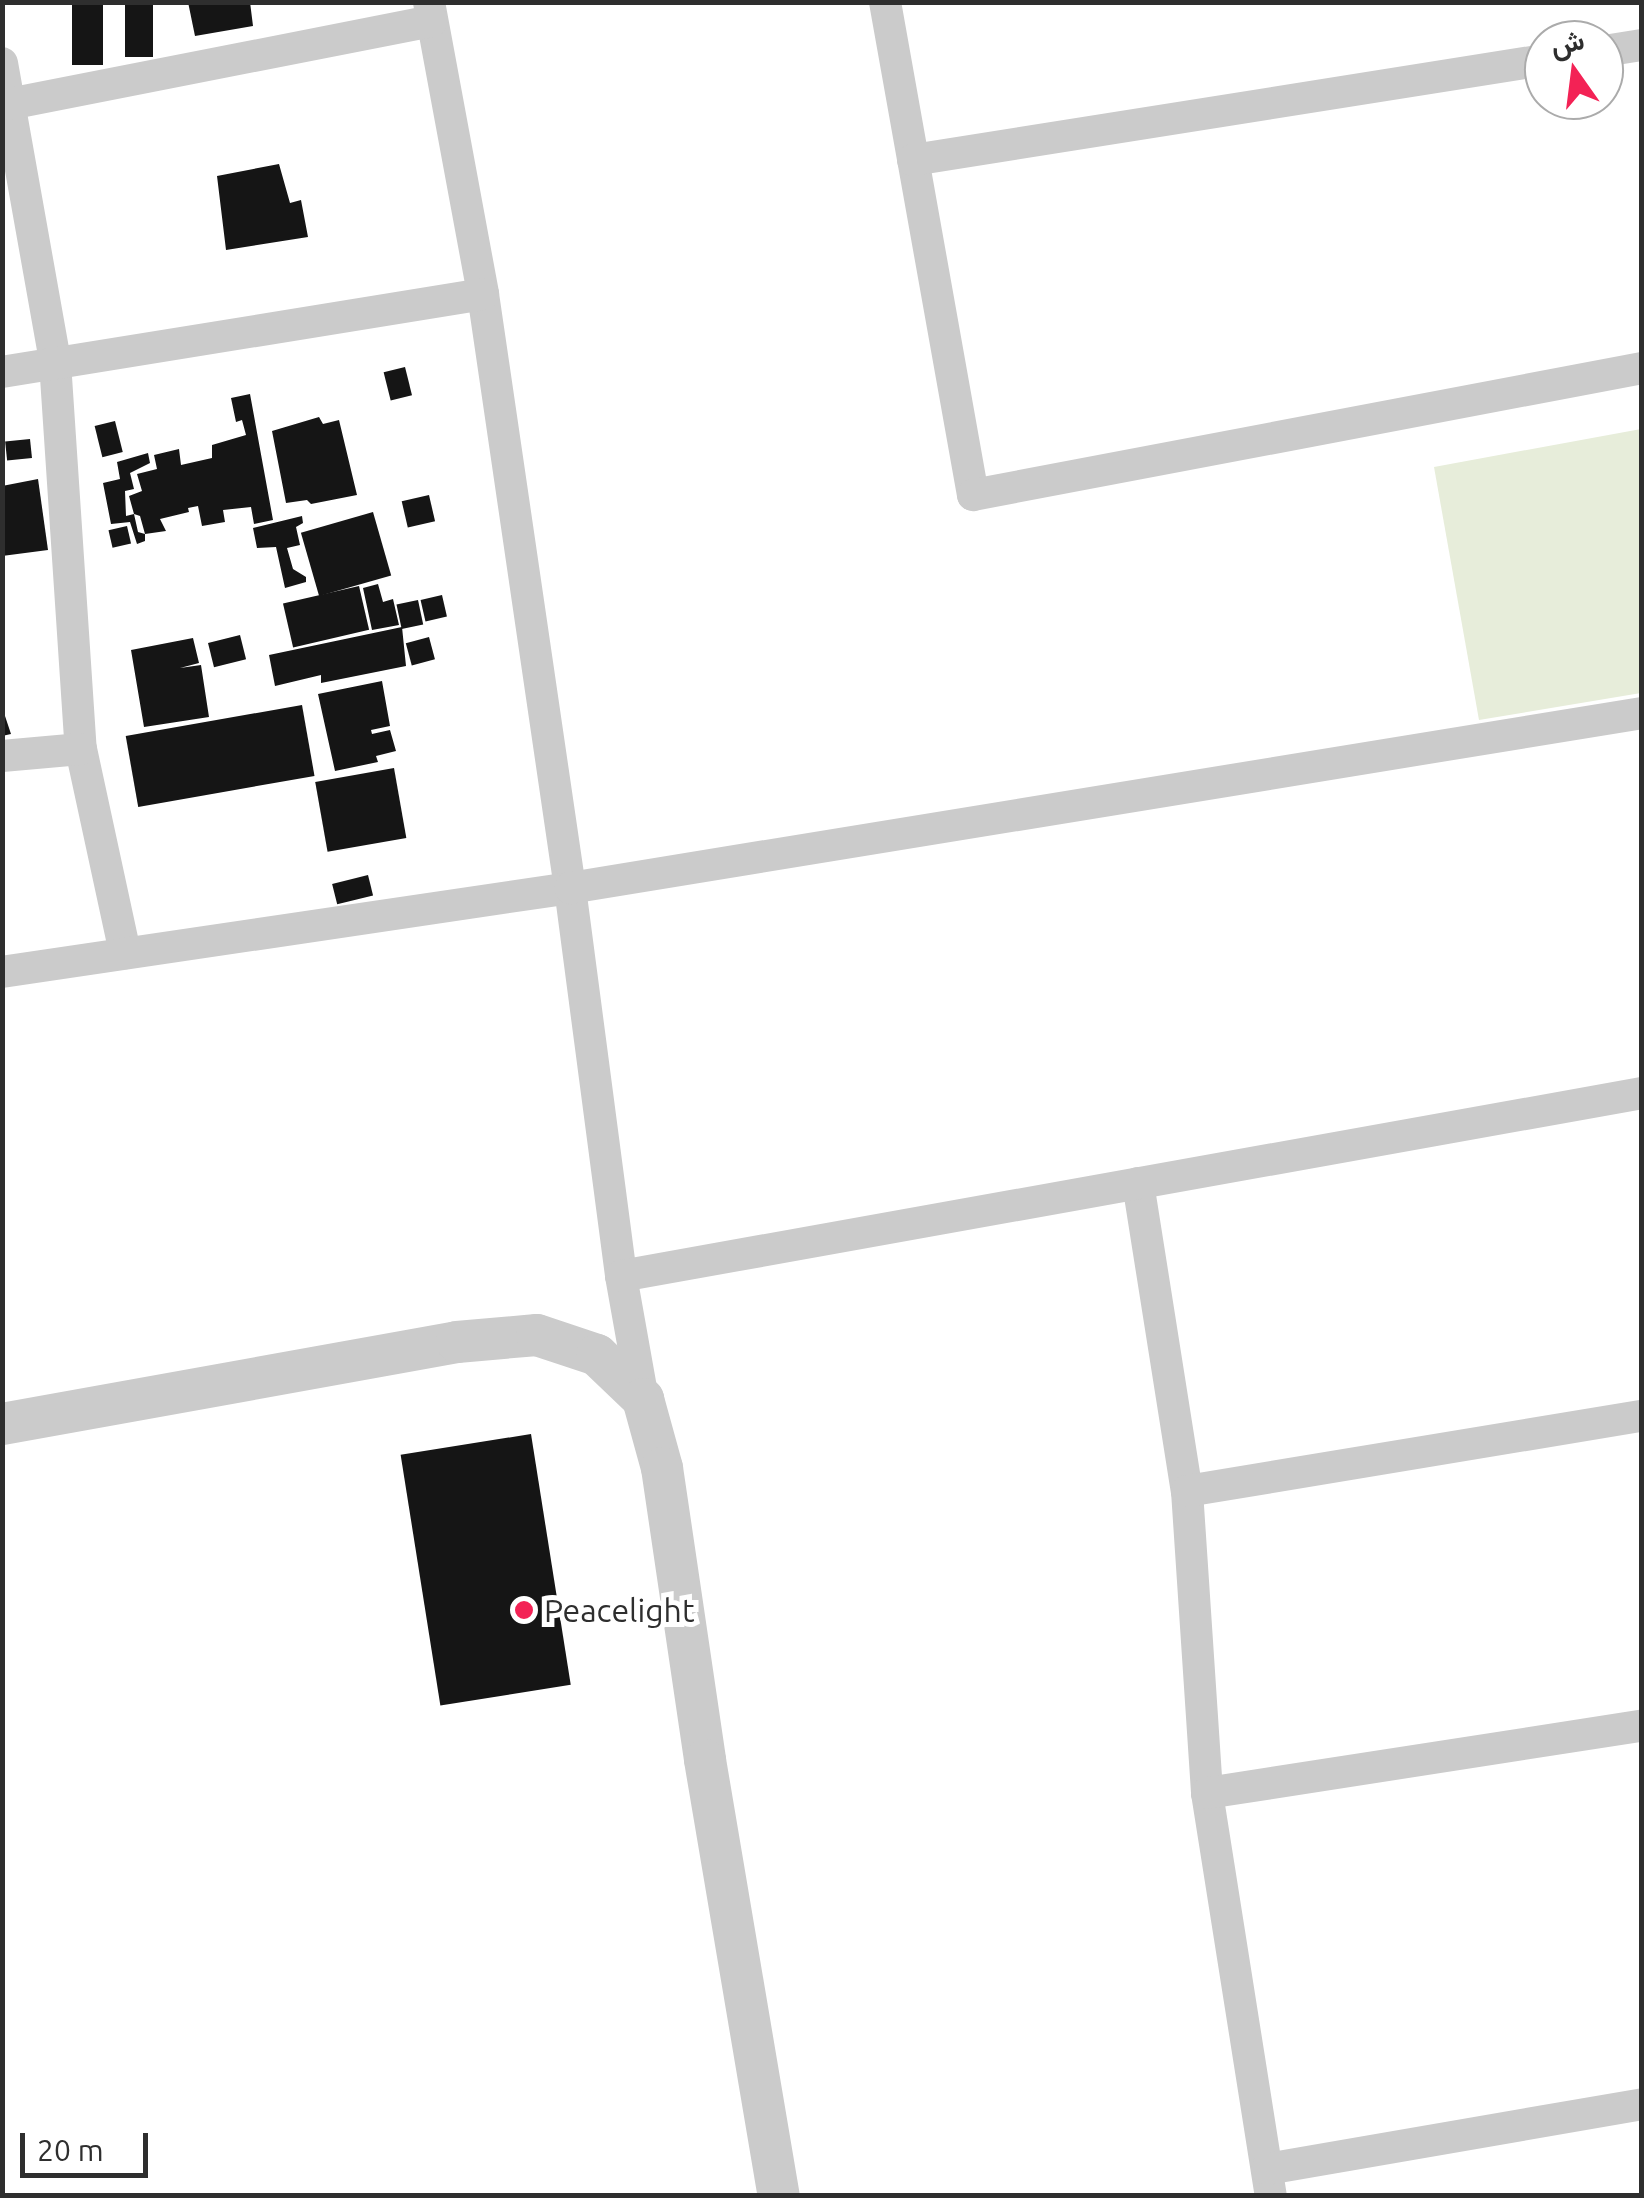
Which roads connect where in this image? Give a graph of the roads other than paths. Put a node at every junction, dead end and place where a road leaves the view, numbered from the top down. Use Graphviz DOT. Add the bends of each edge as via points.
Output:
graph roads {
  1 [pos="885,2"];
  2 [pos="431,12"];
  3 [pos="2,63"];
  4 [pos="1524,63"];
  5 [pos="8,104"];
  6 [pos="913,160"];
  7 [pos="482,294"];
  8 [pos="54,362"];
  9 [pos="1642,368"];
  10 [pos="2,372"];
  11 [pos="1642,713"];
  12 [pos="81,749"];
  13 [pos="2,756"];
  14 [pos="570,888"];
  15 [pos="125,954"];
  16 [pos="2,972"];
  17 [pos="1642,1093"];
  18 [pos="1138,1183"];
  19 [pos="620,1276"];
  20 [pos="643,1399"];
  21 [pos="1642,1416"];
  22 [pos="2,1424"];
  23 [pos="1188,1491"];
  24 [pos="1642,1726"];
  25 [pos="1207,1793"];
  26 [pos="1642,2104"];
  27 [pos="1269,2182"];
  28 [pos="779,2196"];
  1 -- 6 [label="street"];
  2 -- 5 [label="street"];
  2 -- 7 [label="street"];
  3 -- 5 [label="street"];
  4 -- 6 [label="street"];
  5 -- 8 [label="street"];
  6 -- 9 [label="street" via="972,494"];
  7 -- 8 [label="street"];
  7 -- 14 [label="street"];
  8 -- 10 [label="street"];
  8 -- 12 [label="street"];
  11 -- 14 [label="street"];
  12 -- 13 [label="street"];
  12 -- 15 [label="street"];
  14 -- 15 [label="street"];
  14 -- 19 [label="street"];
  15 -- 16 [label="street"];
  17 -- 18 [label="street"];
  18 -- 19 [label="street"];
  18 -- 23 [label="street"];
  19 -- 20 [label="street"];
  20 -- 22 [label="street" via="597,1355 537,1335 457,1342"];
  20 -- 28 [label="street" via="662,1468"];
  21 -- 23 [label="street"];
  23 -- 25 [label="street"];
  24 -- 25 [label="street"];
  25 -- 27 [label="street"];
  26 -- 27 [label="street"];
}
